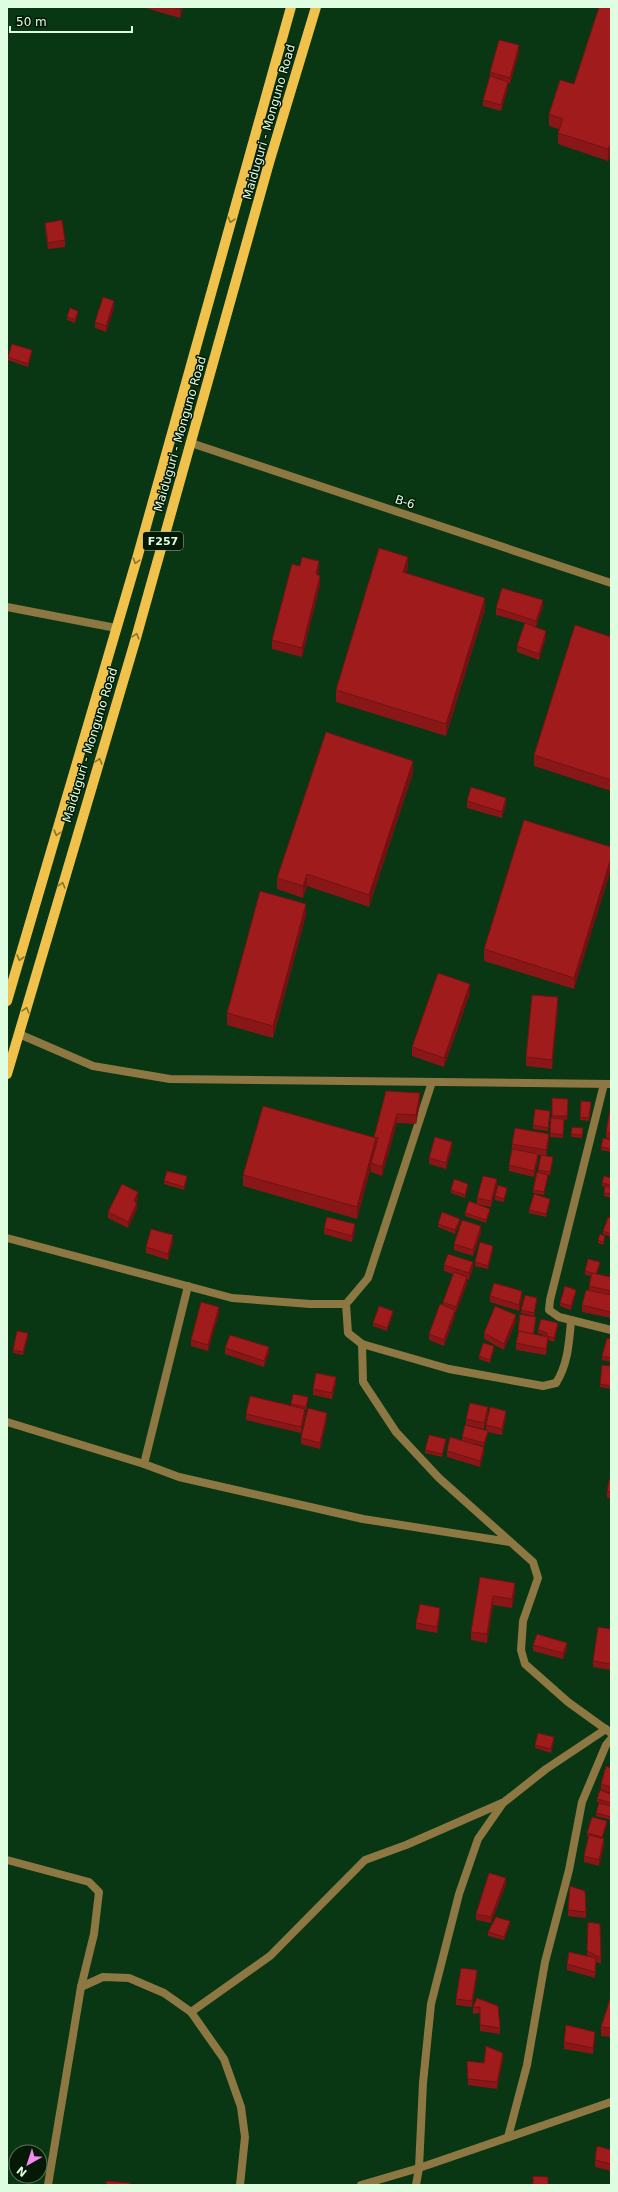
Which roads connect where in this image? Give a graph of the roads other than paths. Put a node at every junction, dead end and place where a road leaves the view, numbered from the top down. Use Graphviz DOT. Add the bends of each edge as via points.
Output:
graph roads {
  1 [pos="291,7"];
  2 [pos="316,7"];
  3 [pos="191,443"];
  4 [pos="611,583"];
  5 [pos="7,606"];
  6 [pos="116,628"];
  7 [pos="7,1002"];
  8 [pos="19,1034"];
  9 [pos="7,1074"];
  10 [pos="432,1082"];
  11 [pos="607,1084"];
  12 [pos="7,1238"];
  13 [pos="188,1286"];
  14 [pos="346,1304"];
  15 [pos="571,1321"];
  16 [pos="611,1330"];
  17 [pos="362,1344"];
  18 [pos="7,1422"];
  19 [pos="144,1464"];
  20 [pos="510,1542"];
  21 [pos="608,1731"];
  22 [pos="611,1739"];
  23 [pos="503,1803"];
  24 [pos="7,1860"];
  25 [pos="81,1987"];
  26 [pos="191,2012"];
  27 [pos="611,2102"];
  28 [pos="508,2137"];
  29 [pos="419,2168"];
  30 [pos="48,2185"];
  31 [pos="240,2185"];
  32 [pos="360,2185"];
  33 [pos="416,2185"];
  1 -- 6 [label="main road, Maiduguri - Monguno Road / F257, one-way"];
  2 -- 3 [label="main road, Maiduguri - Monguno Road / F257" via="269,163"];
  3 -- 4 [label="street, B-6"];
  8 -- 3 [label="main road, Maiduguri - Monguno Road / F257, one-way"];
  5 -- 6 [label="street"];
  6 -- 7 [label="main road, Maiduguri - Monguno Road / F257, one-way"];
  8 -- 9 [label="main road, Maiduguri - Monguno Road / F257"];
  8 -- 10 [label="street" via="93,1066 170,1079"];
  10 -- 11 [label="street"];
  10 -- 14 [label="street" via="368,1278"];
  11 -- 15 [label="street" via="550,1300 549,1310"];
  12 -- 13 [label="street"];
  13 -- 14 [label="street" via="232,1298"];
  13 -- 19 [label="street"];
  14 -- 17 [label="street" via="348,1333"];
  15 -- 16 [label="street"];
  15 -- 17 [label="street" via="567,1356 562,1372 556,1383 543,1386 449,1369"];
  17 -- 20 [label="street" via="363,1382 396,1432 439,1478"];
  18 -- 19 [label="street"];
  19 -- 20 [label="street" via="179,1477 363,1519"];
  20 -- 21 [label="street" via="533,1562 538,1578 523,1621 521,1650 525,1664 568,1702"];
  21 -- 23 [label="street" via="546,1769"];
  22 -- 28 [label="street" via="606,1745 582,1802 569,1870 545,1962 527,2065"];
  23 -- 26 [label="street" via="365,1860 270,1956"];
  23 -- 29 [label="street" via="478,1839 459,1894 431,2004 423,2083"];
  24 -- 25 [label="street" via="89,1882 99,1892 94,1934"];
  25 -- 26 [label="street" via="103,1977 129,1978 164,1993"];
  25 -- 30 [label="street"];
  26 -- 31 [label="street" via="224,2059 241,2107 245,2137"];
  27 -- 28 [label="street"];
  28 -- 29 [label="street"];
  29 -- 32 [label="street"];
  29 -- 33 [label="street"];
}
